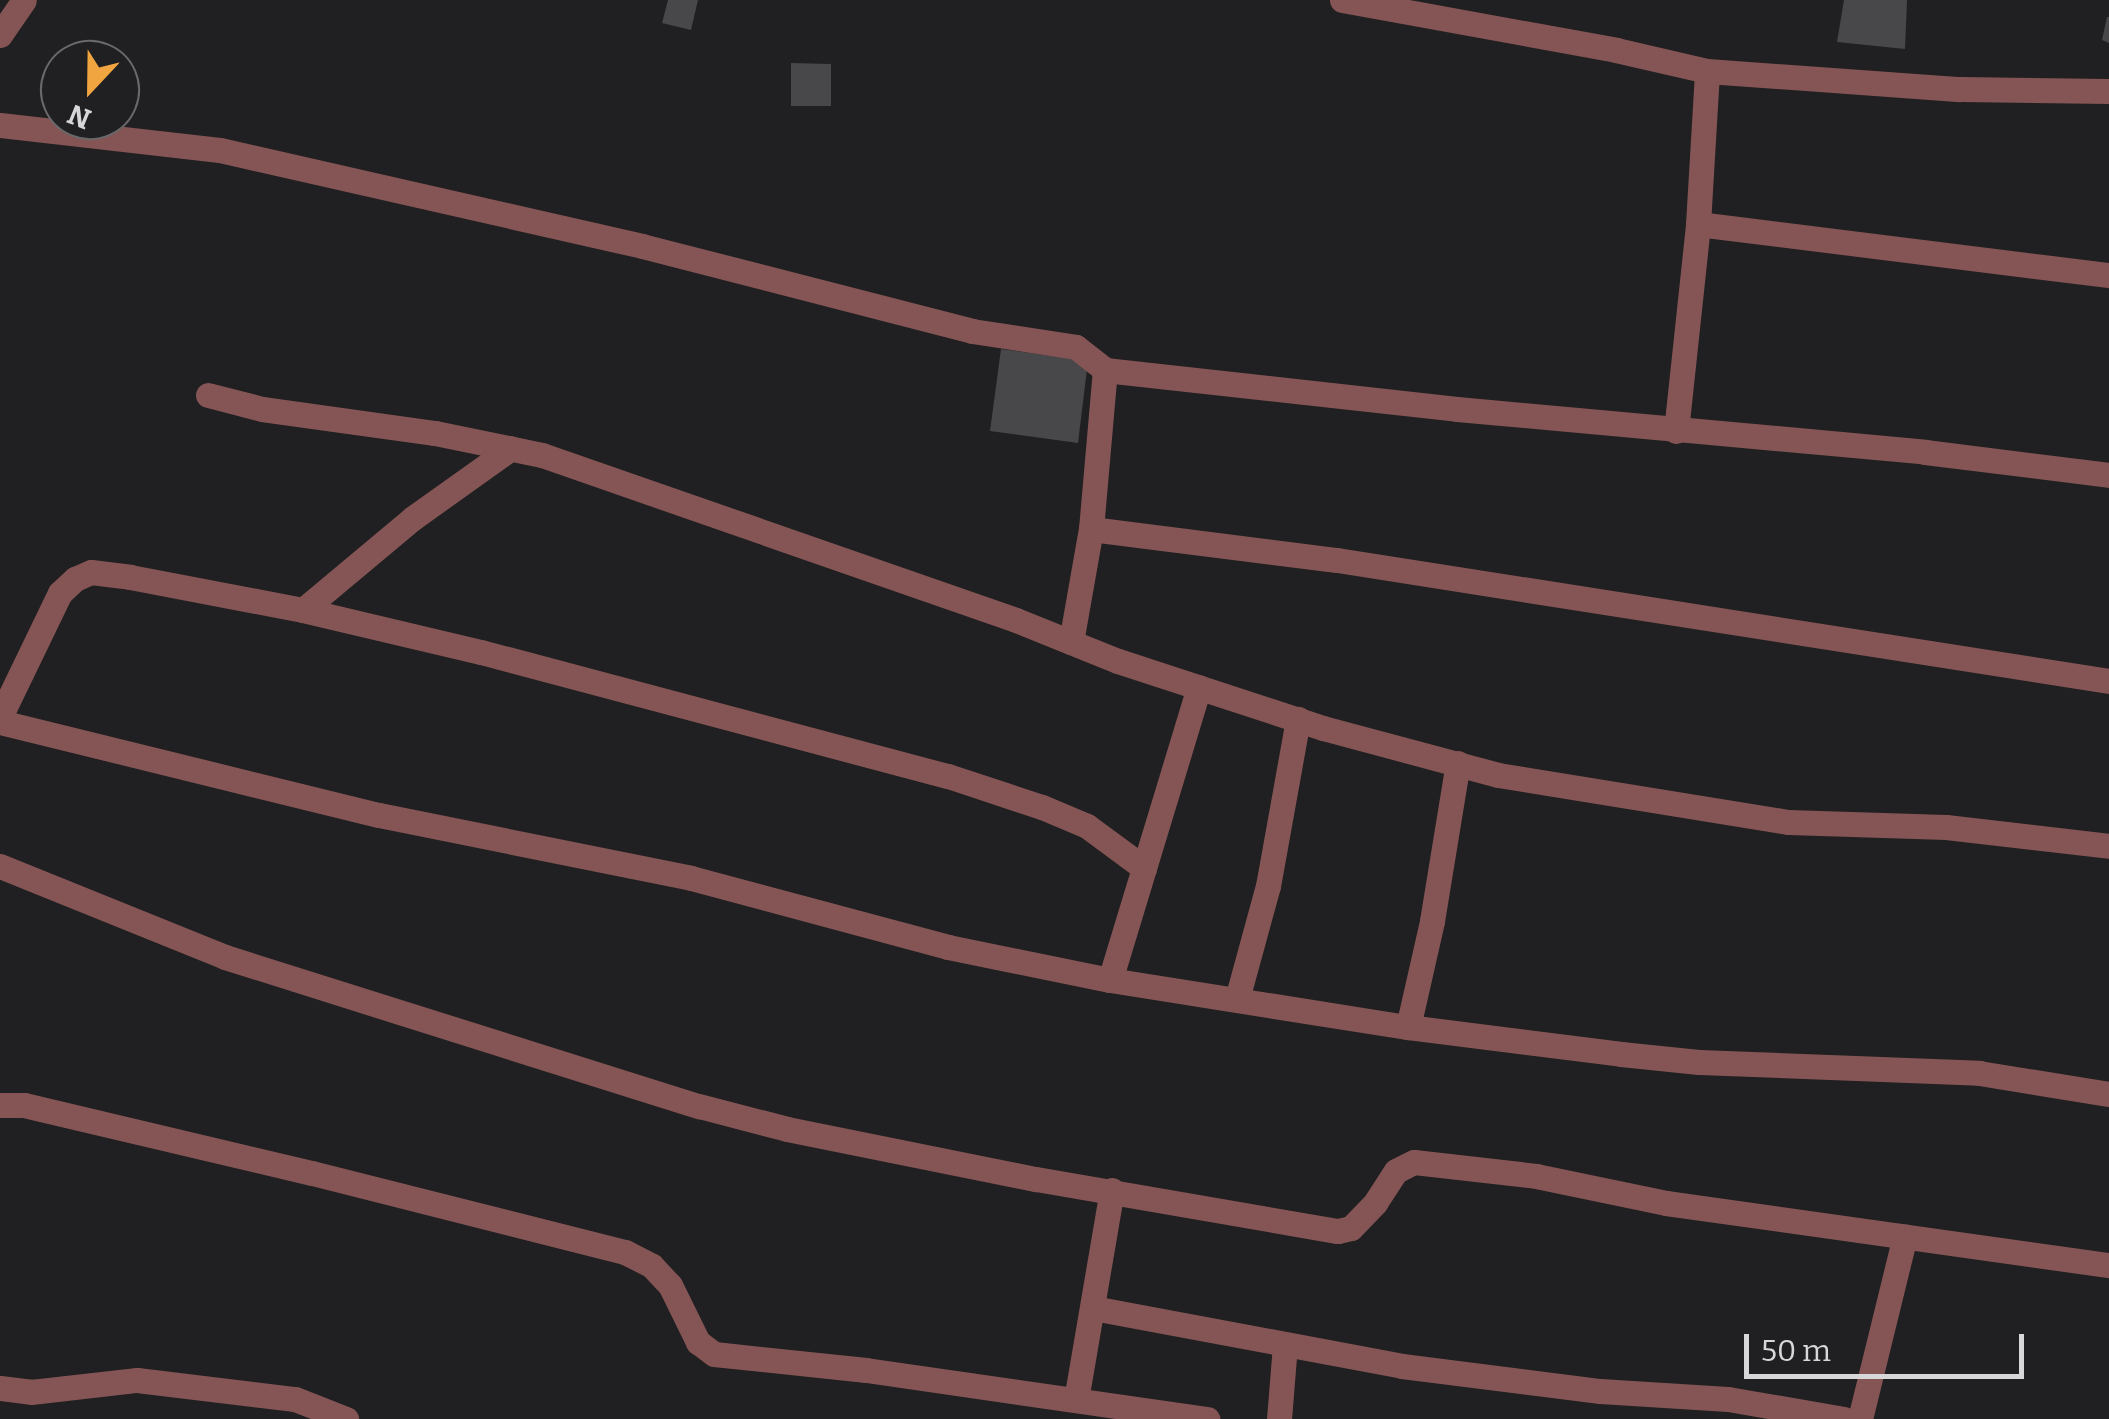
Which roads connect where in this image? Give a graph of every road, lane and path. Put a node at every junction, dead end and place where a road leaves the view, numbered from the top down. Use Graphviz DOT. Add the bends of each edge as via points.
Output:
graph roads {
  1 [pos="24,0"];
  2 [pos="1342,0"];
  3 [pos="0,35"];
  4 [pos="1707,71"];
  5 [pos="2109,91"];
  6 [pos="0,125"];
  7 [pos="1698,224"];
  8 [pos="2109,275"];
  9 [pos="1105,370"];
  10 [pos="208,395"];
  11 [pos="1676,431"];
  12 [pos="511,448"];
  13 [pos="2109,475"];
  14 [pos="1090,529"];
  15 [pos="302,610"];
  16 [pos="1070,642"];
  17 [pos="2109,681"];
  18 [pos="1199,687"];
  19 [pos="1298,719"];
  20 [pos="0,720"];
  21 [pos="1458,763"];
  22 [pos="2109,846"];
  23 [pos="0,866"];
  24 [pos="1144,868"];
  25 [pos="1110,980"];
  26 [pos="1237,999"];
  27 [pos="1408,1027"];
  28 [pos="2109,1094"];
  29 [pos="0,1104"];
  30 [pos="1112,1190"];
  31 [pos="1905,1236"];
  32 [pos="2109,1264"];
  33 [pos="1092,1308"];
  34 [pos="1285,1345"];
  35 [pos="0,1388"];
  36 [pos="1076,1400"];
  37 [pos="346,1419"];
  38 [pos="1208,1419"];
  39 [pos="1278,1419"];
  40 [pos="1844,1419"];
  41 [pos="1860,1419"];
  1 -- 3 [label="street"];
  2 -- 4 [label="street"];
  4 -- 5 [label="street" via="1960,89"];
  4 -- 7 [label="street"];
  6 -- 9 [label="street" via="220,150 642,246 972,331 1076,346"];
  7 -- 8 [label="street"];
  7 -- 11 [label="street"];
  9 -- 11 [label="street"];
  9 -- 14 [label="street"];
  10 -- 12 [label="street"];
  11 -- 13 [label="street"];
  12 -- 15 [label="street"];
  12 -- 16 [label="street" via="648,488"];
  14 -- 16 [label="street"];
  14 -- 17 [label="street" via="1302,555"];
  15 -- 20 [label="street" via="91,572 60,594"];
  15 -- 24 [label="street" via="948,776 1086,826"];
  16 -- 18 [label="street"];
  18 -- 19 [label="street"];
  18 -- 24 [label="street"];
  19 -- 21 [label="street"];
  19 -- 26 [label="street" via="1268,886"];
  20 -- 25 [label="street" via="378,815 690,878 948,947"];
  21 -- 22 [label="street" via="1570,790 1788,822 1946,828"];
  21 -- 27 [label="street"];
  23 -- 30 [label="street" via="225,956 699,1106 929,1158"];
  24 -- 25 [label="street"];
  25 -- 26 [label="street"];
  26 -- 27 [label="street"];
  27 -- 28 [label="street" via="1699,1062 1978,1074"];
  29 -- 36 [label="street" via="312,1172 625,1252 670,1285 698,1342 714,1354"];
  30 -- 31 [label="street" via="1338,1231 1351,1228 1396,1172 1414,1162"];
  30 -- 33 [label="street"];
  31 -- 32 [label="street"];
  31 -- 41 [label="street"];
  33 -- 34 [label="street"];
  33 -- 36 [label="street"];
  34 -- 39 [label="street"];
  34 -- 40 [label="street" via="1402,1366 1728,1399"];
  35 -- 37 [label="street" via="30,1392 136,1380 295,1400"];
  36 -- 38 [label="street"];
}
